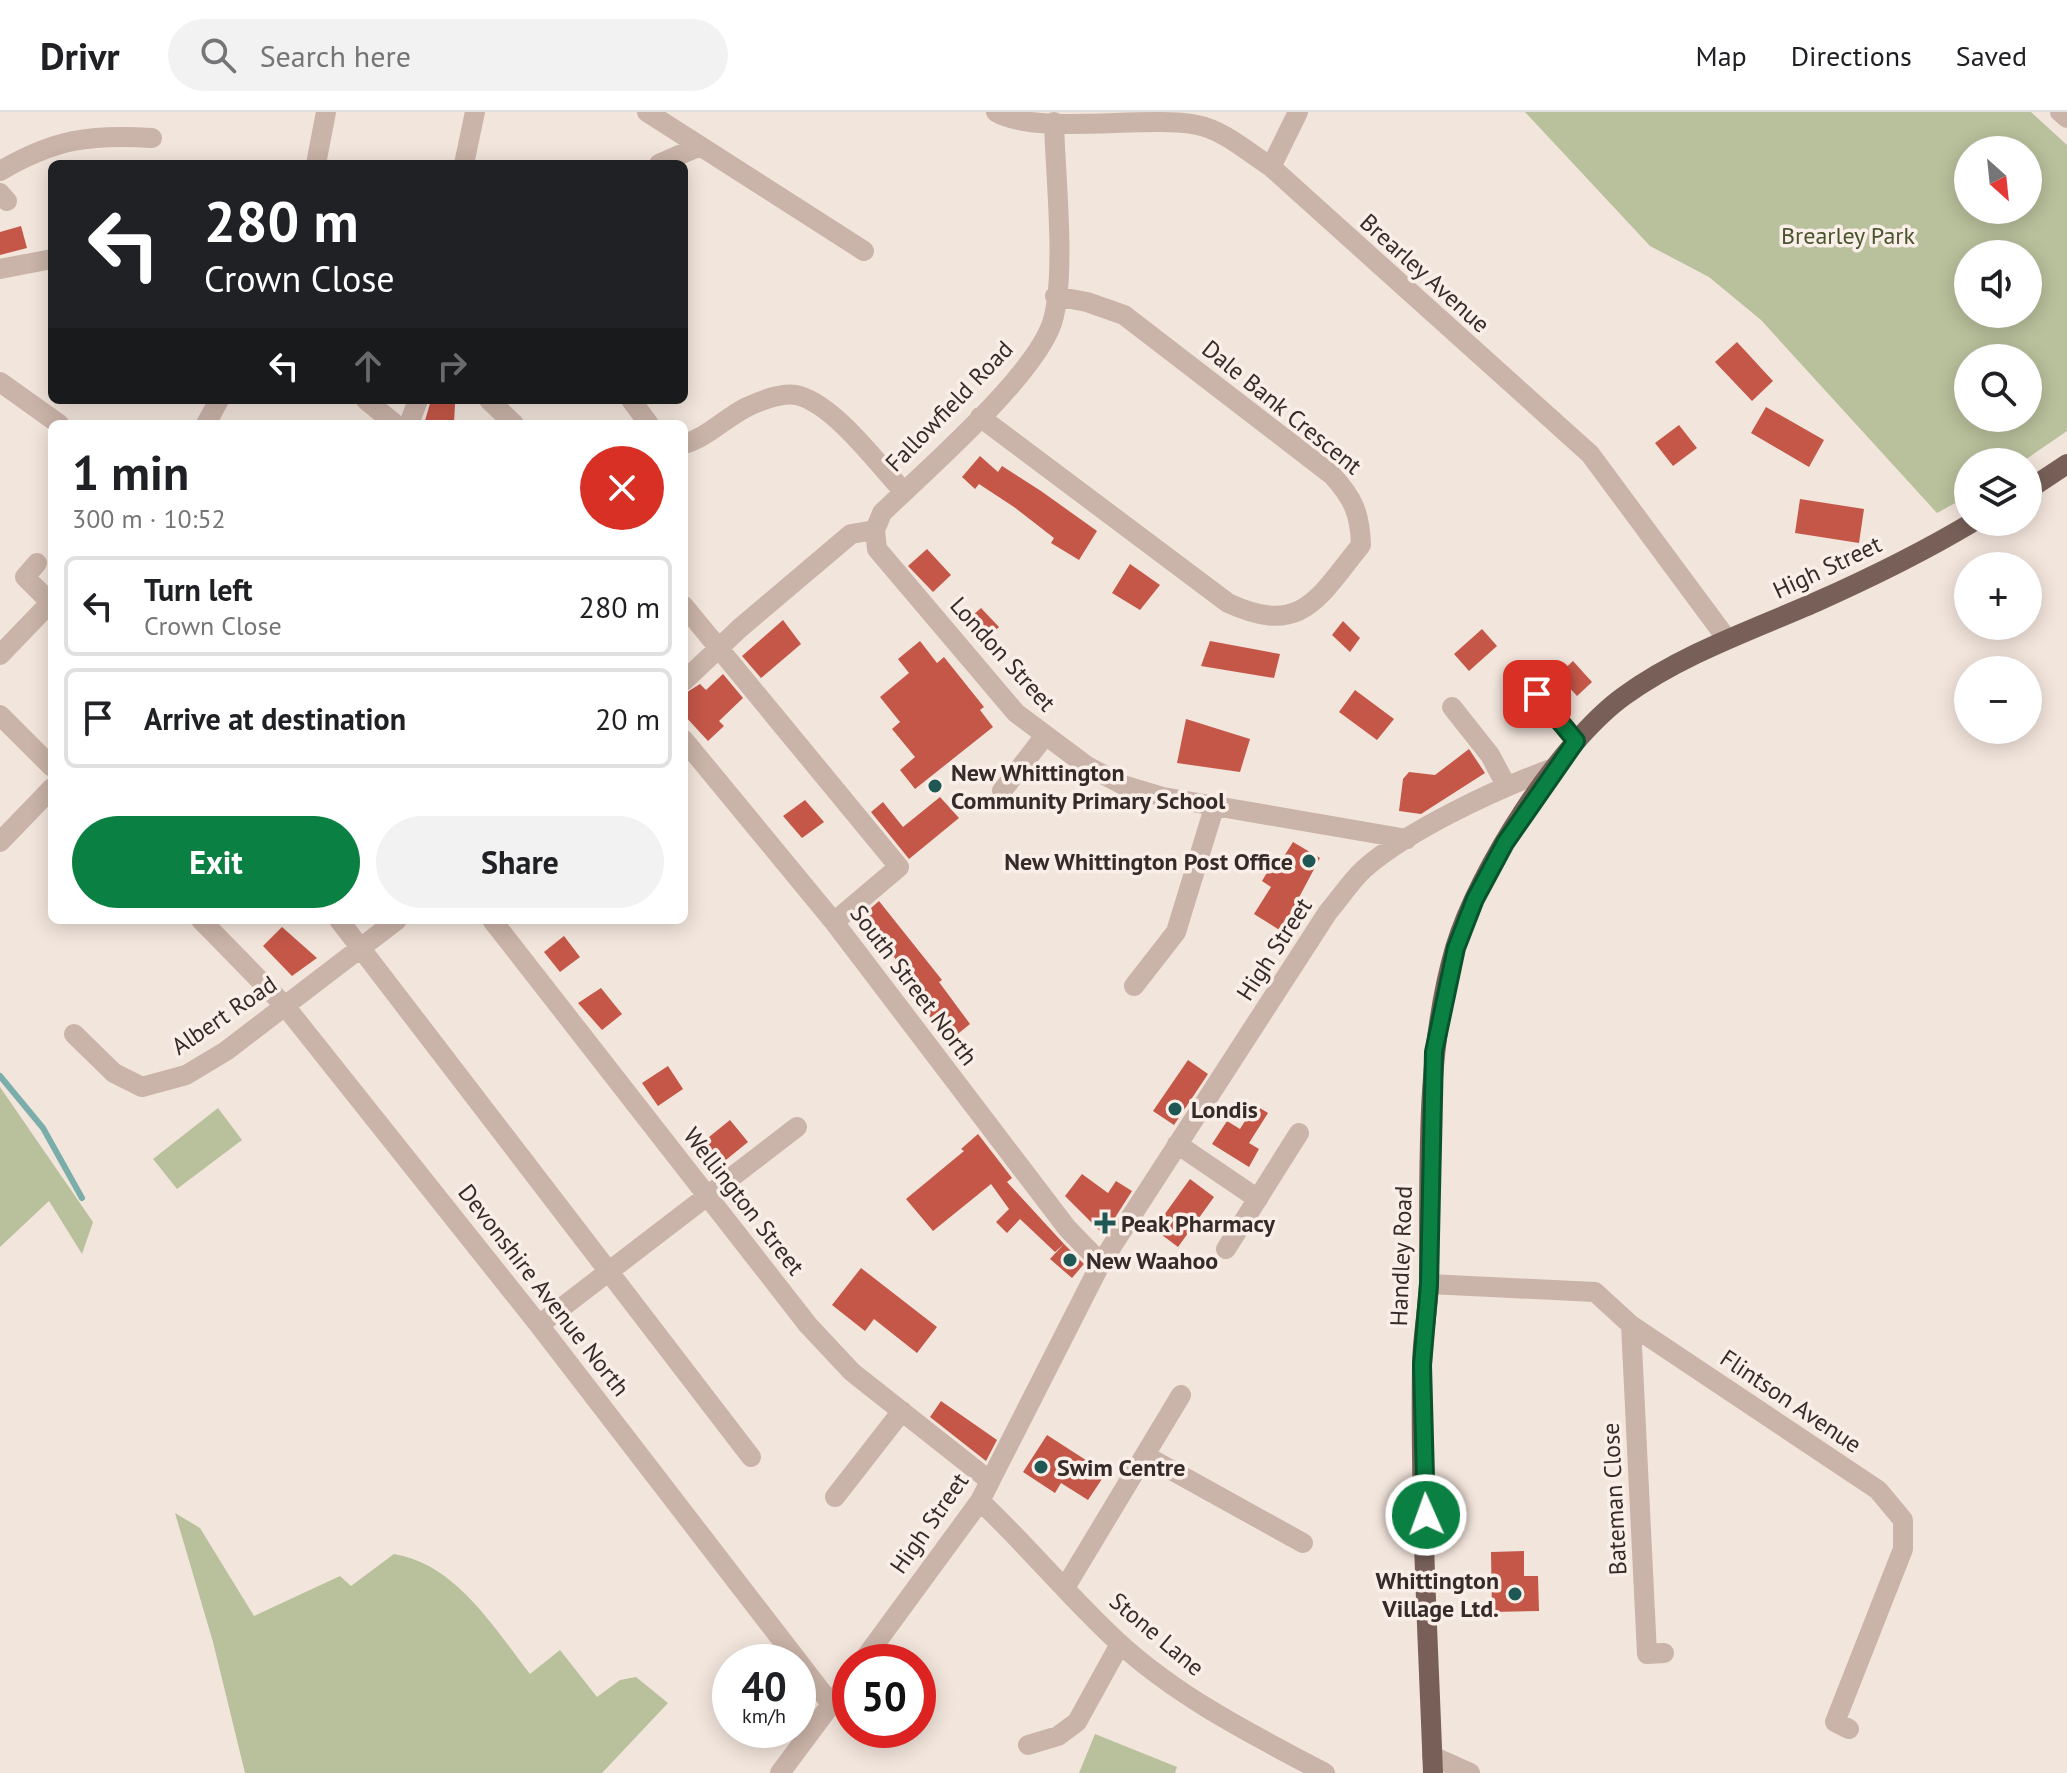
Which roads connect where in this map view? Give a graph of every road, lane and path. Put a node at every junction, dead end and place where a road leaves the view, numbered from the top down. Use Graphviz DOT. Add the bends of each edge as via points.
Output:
graph roads {
  1 [pos="326,112"];
  2 [pos="475,112"];
  3 [pos="647,112"];
  4 [pos="996,112"];
  5 [pos="1298,112"];
  6 [pos="2060,112"];
  7 [pos="2067,118"];
  8 [pos="1054,122"];
  9 [pos="152,138"];
  10 [pos="700,146"];
  11 [pos="317,160"];
  12 [pos="465,160"];
  13 [pos="668,160"];
  14 [pos="1271,167"];
  15 [pos="0,171"];
  16 [pos="864,251"];
  17 [pos="48,260"];
  18 [pos="0,269"];
  19 [pos="1055,296"];
  20 [pos="0,382"];
  21 [pos="371,404"];
  22 [pos="493,404"];
  23 [pos="980,417"];
  24 [pos="53,420"];
  25 [pos="390,420"];
  26 [pos="510,420"];
  27 [pos="688,442"];
  28 [pos="2067,464"];
  29 [pos="2042,481"];
  30 [pos="904,492"];
  31 [pos="875,530"];
  32 [pos="1954,533"];
  33 [pos="37,563"];
  34 [pos="48,600"];
  35 [pos="48,606"];
  36 [pos="688,611"];
  37 [pos="1727,639"];
  38 [pos="720,647"];
  39 [pos="0,655"];
  40 [pos="1518,671"];
  41 [pos="688,677"];
  42 [pos="1452,707"];
  43 [pos="0,715"];
  44 [pos="1044,737"];
  45 [pos="1576,741"];
  46 [pos="688,745"];
  47 [pos="48,763"];
  48 [pos="1554,768"];
  49 [pos="1506,785"];
  50 [pos="1002,791"];
  51 [pos="48,792"];
  52 [pos="1214,808"];
  53 [pos="1407,839"];
  54 [pos="0,842"];
  55 [pos="834,922"];
  56 [pos="205,924"];
  57 [pos="342,924"];
  58 [pos="392,924"];
  59 [pos="495,924"];
  60 [pos="361,948"];
  61 [pos="1134,986"];
  62 [pos="285,1006"];
  63 [pos="74,1034"];
  64 [pos="797,1127"];
  65 [pos="1299,1133"];
  66 [pos="1177,1144"];
  67 [pos="707,1196"];
  68 [pos="1258,1199"];
  69 [pos="1226,1249"];
  70 [pos="1101,1263"];
  71 [pos="608,1270"];
  72 [pos="1429,1284"];
  73 [pos="539,1325"];
  74 [pos="1631,1325"];
  75 [pos="1181,1395"];
  76 [pos="902,1411"];
  77 [pos="1146,1456"];
  78 [pos="751,1457"];
  79 [pos="990,1481"];
  80 [pos="835,1497"];
  81 [pos="980,1501"];
  82 [pos="1303,1543"];
  83 [pos="1066,1586"];
  84 [pos="875,1644"];
  85 [pos="1120,1644"];
  86 [pos="1664,1653"];
  87 [pos="831,1704"];
  88 [pos="1849,1729"];
  89 [pos="1028,1745"];
  90 [pos="1433,1764"];
  91 [pos="780,1773"];
  92 [pos="1325,1773"];
  93 [pos="1470,1773"];
  1 -- 11 [label="street"];
  2 -- 12 [label="street"];
  3 -- 10 [label="street"];
  4 -- 8 [label="street, Brearley Avenue" via="1007,118"];
  5 -- 14 [label="street"];
  6 -- 7 [label="street"];
  8 -- 14 [label="street, Brearley Avenue" via="1198,125"];
  8 -- 19 [label="street, Fallowfield Road"];
  9 -- 15 [label="street" via="98,134 32,153"];
  10 -- 13 [label="street"];
  10 -- 16 [label="street"];
  14 -- 37 [label="street, Brearley Avenue" via="1590,454"];
  17 -- 18 [label="street"];
  19 -- 23 [label="street, Fallowfield Road" via="1052,322 1034,355"];
  19 -- 23 [label="street, Dale Bank Crescent" via="1124,315 1332,475 1353,498 1361,545 1315,602 1289,616 1256,616 1228,603"];
  20 -- 24 [label="street"];
  21 -- 25 [label="street"];
  22 -- 26 [label="street"];
  23 -- 30 [label="street, Fallowfield Road"];
  27 -- 30 [label="street" via="744,408 771,397 799,395 826,410"];
  28 -- 29 [label="main road"];
  30 -- 31 [label="street, Fallowfield Road" via="882,513"];
  31 -- 38 [label="street" via="851,534"];
  31 -- 44 [label="street, London Street" via="877,549 891,567 1016,713"];
  32 -- 37 [label="main road, High Street"];
  33 -- 34 [label="street" via="25,577"];
  35 -- 39 [label="street"];
  36 -- 38 [label="street"];
  37 -- 45 [label="main road, High Street" via="1622,697"];
  38 -- 41 [label="street"];
  38 -- 55 [label="street" via="899,867"];
  40 -- 45 [label="street"];
  42 -- 49 [label="street"];
  43 -- 47 [label="street"];
  44 -- 50 [label="street"];
  44 -- 52 [label="street, London Street" via="1123,785"];
  45 -- 48 [label="main road, High Street"];
  46 -- 55 [label="street, South Street North"];
  48 -- 49 [label="street, High Street"];
  48 -- 72 [label="main road, Handley Road" via="1475,899 1456,948 1434,1052"];
  49 -- 53 [label="street, High Street"];
  51 -- 54 [label="street"];
  52 -- 53 [label="street, London Street"];
  52 -- 61 [label="street" via="1176,932"];
  53 -- 66 [label="street, High Street" via="1363,870 1328,912"];
  55 -- 70 [label="street, South Street North" via="1067,1228"];
  56 -- 62 [label="street, Devonshire Avenue North"];
  57 -- 60 [label="street"];
  58 -- 60 [label="street, Albert Road"];
  59 -- 67 [label="street, Wellington Street"];
  60 -- 62 [label="street, Albert Road"];
  60 -- 71 [label="street"];
  62 -- 63 [label="street, Albert Road" via="186,1075 142,1087 114,1073"];
  62 -- 73 [label="street, Devonshire Avenue North"];
  64 -- 67 [label="street"];
  65 -- 68 [label="street"];
  66 -- 68 [label="street"];
  66 -- 70 [label="street, High Street"];
  67 -- 71 [label="street"];
  67 -- 76 [label="street, Wellington Street" via="808,1325 852,1372"];
  68 -- 69 [label="street"];
  70 -- 79 [label="street, High Street"];
  71 -- 73 [label="street"];
  71 -- 78 [label="street"];
  72 -- 74 [label="street, Flintson Avenue" via="1595,1292"];
  72 -- 90 [label="main road, Handley Road" via="1422,1365"];
  73 -- 87 [label="street, Devonshire Avenue North"];
  74 -- 86 [label="street, Bateman Close" via="1647,1654"];
  74 -- 88 [label="street, Flintson Avenue" via="1878,1490 1903,1520 1903,1549 1835,1722"];
  75 -- 77 [label="street"];
  76 -- 79 [label="street, Wellington Street"];
  76 -- 80 [label="street"];
  77 -- 82 [label="street"];
  77 -- 83 [label="street"];
  79 -- 81 [label="street, High Street"];
  81 -- 83 [label="street, Stone Lane"];
  81 -- 84 [label="street, High Street"];
  83 -- 85 [label="street, Stone Lane"];
  85 -- 89 [label="street" via="1077,1722 1058,1736"];
  85 -- 92 [label="street, Stone Lane" via="1239,1728"];
  87 -- 91 [label="street"];
  90 -- 93 [label="street"];
}
